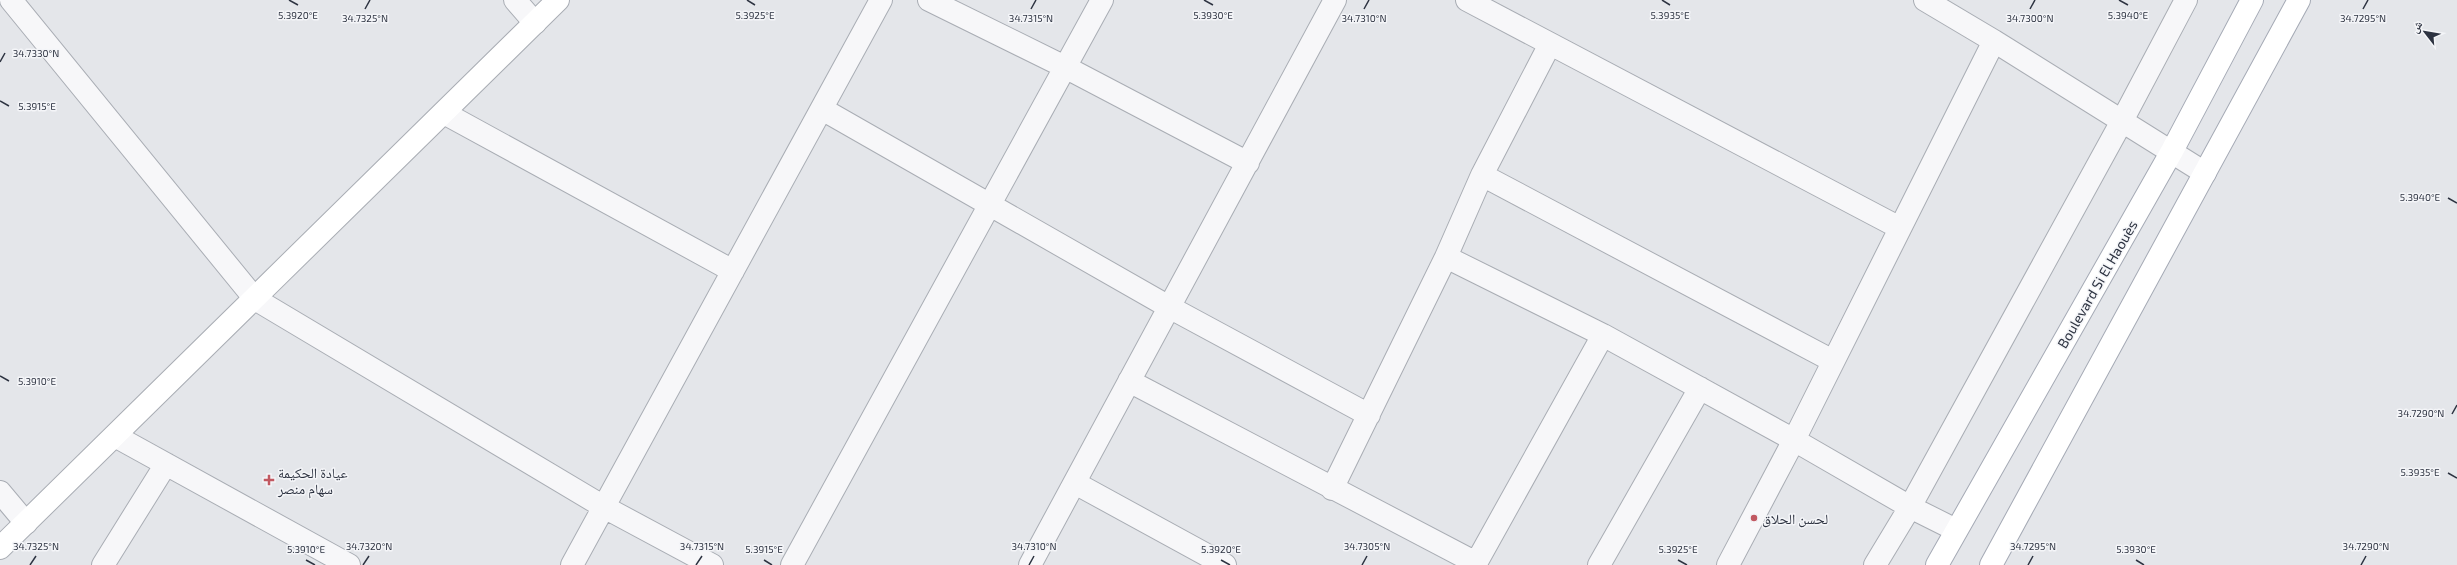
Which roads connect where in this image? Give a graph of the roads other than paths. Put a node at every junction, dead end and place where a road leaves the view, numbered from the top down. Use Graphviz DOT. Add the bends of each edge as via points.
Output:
graph roads {
  1 [pos="12,0"];
  2 [pos="514,0"];
  3 [pos="558,0"];
  4 [pos="881,0"];
  5 [pos="929,0"];
  6 [pos="1102,0"];
  7 [pos="1336,0"];
  8 [pos="1466,0"];
  9 [pos="2186,0"];
  10 [pos="2252,0"];
  11 [pos="2298,0"];
  12 [pos="1934,2"];
  13 [pos="535,23"];
  14 [pos="1994,40"];
  15 [pos="1550,44"];
  16 [pos="1065,67"];
  17 [pos="822,109"];
  18 [pos="444,113"];
  19 [pos="2122,120"];
  20 [pos="2172,151"];
  21 [pos="1248,163"];
  22 [pos="2204,173"];
  23 [pos="1482,175"];
  24 [pos="990,204"];
  25 [pos="1900,228"];
  26 [pos="1446,257"];
  27 [pos="733,271"];
  28 [pos="254,298"];
  29 [pos="1169,307"];
  30 [pos="1603,334"];
  31 [pos="1833,361"];
  32 [pos="1130,381"];
  33 [pos="1700,388"];
  34 [pos="1369,415"];
  35 [pos="115,436"];
  36 [pos="1794,440"];
  37 [pos="166,464"];
  38 [pos="1075,482"];
  39 [pos="1332,489"];
  40 [pos="0,492"];
  41 [pos="604,507"];
  42 [pos="1910,507"];
  43 [pos="26,523"];
  44 [pos="1956,530"];
  45 [pos="0,548"];
  46 [pos="1475,564"];
  47 [pos="103,565"];
  48 [pos="349,565"];
  49 [pos="572,565"];
  50 [pos="712,565"];
  51 [pos="792,565"];
  52 [pos="1030,565"];
  53 [pos="1225,565"];
  54 [pos="1599,565"];
  55 [pos="1728,565"];
  56 [pos="1875,565"];
  57 [pos="1937,565"];
  58 [pos="1991,565"];
  1 -- 28 [label="street"];
  2 -- 13 [label="street"];
  3 -- 13 [label="main road"];
  4 -- 17 [label="street"];
  5 -- 16 [label="street"];
  6 -- 16 [label="street"];
  7 -- 21 [label="street"];
  8 -- 15 [label="street"];
  9 -- 19 [label="street"];
  10 -- 20 [label="main road, Boulevard Si El Haouès"];
  11 -- 22 [label="main road"];
  12 -- 14 [label="street"];
  13 -- 18 [label="main road"];
  14 -- 19 [label="street"];
  14 -- 25 [label="street"];
  15 -- 23 [label="street"];
  15 -- 25 [label="street"];
  16 -- 21 [label="street"];
  16 -- 24 [label="street"];
  17 -- 24 [label="street"];
  17 -- 27 [label="street"];
  18 -- 27 [label="street"];
  18 -- 28 [label="main road"];
  19 -- 20 [label="street"];
  19 -- 42 [label="street"];
  20 -- 22 [label="street"];
  20 -- 44 [label="main road, Boulevard Si El Haouès"];
  21 -- 29 [label="street"];
  22 -- 58 [label="main road"];
  23 -- 26 [label="street"];
  23 -- 31 [label="street"];
  24 -- 29 [label="street"];
  24 -- 51 [label="street"];
  25 -- 31 [label="street"];
  26 -- 30 [label="street"];
  26 -- 34 [label="street"];
  27 -- 41 [label="street"];
  28 -- 35 [label="main road"];
  28 -- 41 [label="street"];
  29 -- 32 [label="street"];
  29 -- 34 [label="street"];
  30 -- 33 [label="street"];
  30 -- 46 [label="street"];
  31 -- 36 [label="street"];
  32 -- 38 [label="street"];
  32 -- 39 [label="street"];
  33 -- 36 [label="street"];
  33 -- 54 [label="street"];
  34 -- 39 [label="street"];
  35 -- 37 [label="street"];
  35 -- 43 [label="main road"];
  36 -- 42 [label="street"];
  36 -- 55 [label="street"];
  37 -- 47 [label="street"];
  37 -- 48 [label="street"];
  38 -- 52 [label="street"];
  38 -- 53 [label="street"];
  39 -- 46 [label="street"];
  40 -- 43 [label="street"];
  41 -- 49 [label="street"];
  41 -- 50 [label="street"];
  42 -- 44 [label="street"];
  42 -- 56 [label="street"];
  43 -- 45 [label="main road"];
  44 -- 57 [label="main road, Boulevard Si El Haouès"];
}
